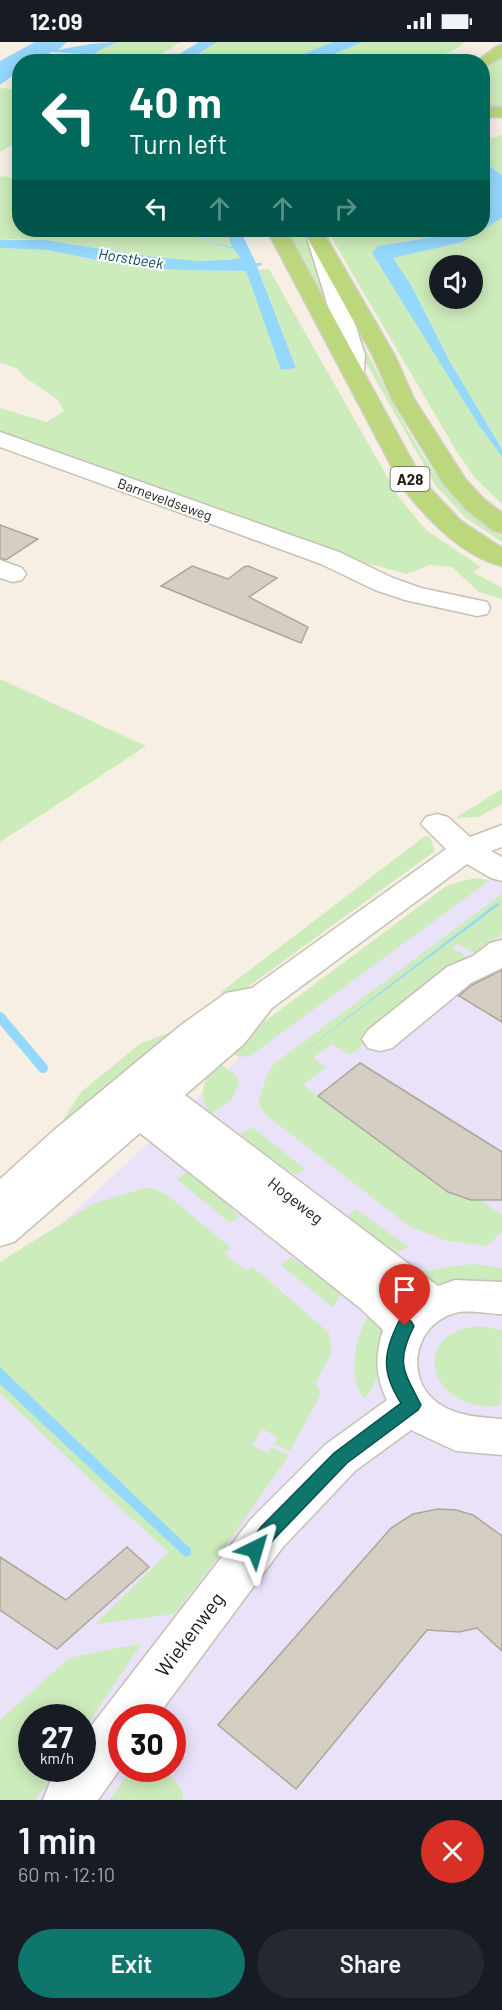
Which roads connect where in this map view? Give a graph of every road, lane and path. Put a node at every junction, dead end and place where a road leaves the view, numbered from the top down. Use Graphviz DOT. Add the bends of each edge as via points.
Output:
graph roads {
  1 [pos="280,237"];
  2 [pos="316,237"];
  3 [pos="317,237"];
  4 [pos="353,371"];
  5 [pos="0,439"];
  6 [pos="502,525"];
  7 [pos="502,558"];
  8 [pos="490,613"];
  9 [pos="502,810"];
  10 [pos="437,824"];
  11 [pos="502,835"];
  12 [pos="466,849"];
  13 [pos="502,871"];
  14 [pos="502,951"];
  15 [pos="380,1039"];
  16 [pos="142,1099"];
  17 [pos="0,1202"];
  18 [pos="0,1231"];
  19 [pos="502,1299"];
  20 [pos="419,1315"];
  21 [pos="412,1405"];
  22 [pos="502,1437"];
  23 [pos="137,1704"];
  24 [pos="108,1744"];
  25 [pos="68,1800"];
  1 -- 4 [label="highway, A28"];
  2 -- 4 [label="street" via="354,355"];
  3 -- 6 [label="highway, A28" via="404,399 456,484"];
  4 -- 7 [label="highway, A28" via="412,483 431,507 462,534"];
  5 -- 8 [label="street, Barneveldseweg" via="330,558 384,584"];
  9 -- 12 [label="street" via="489,818"];
  10 -- 12 [label="street"];
  11 -- 12 [label="street"];
  12 -- 13 [label="street"];
  12 -- 16 [label="street" via="260,1000 232,1035"];
  14 -- 15 [label="street" via="485,964 459,975"];
  16 -- 17 [label="street" via="66,1141"];
  16 -- 18 [label="street"];
  16 -- 20 [label="street, Hogeweg" via="374,1297"];
  19 -- 20 [label="street" via="450,1297"];
  20 -- 21 [label="street" via="398,1341 394,1357 402,1390"];
  21 -- 22 [label="street" via="431,1422 456,1433 482,1439"];
  21 -- 23 [label="street, Wiekenweg" via="340,1458 267,1533"];
  24 -- 25 [label="street"];
}
